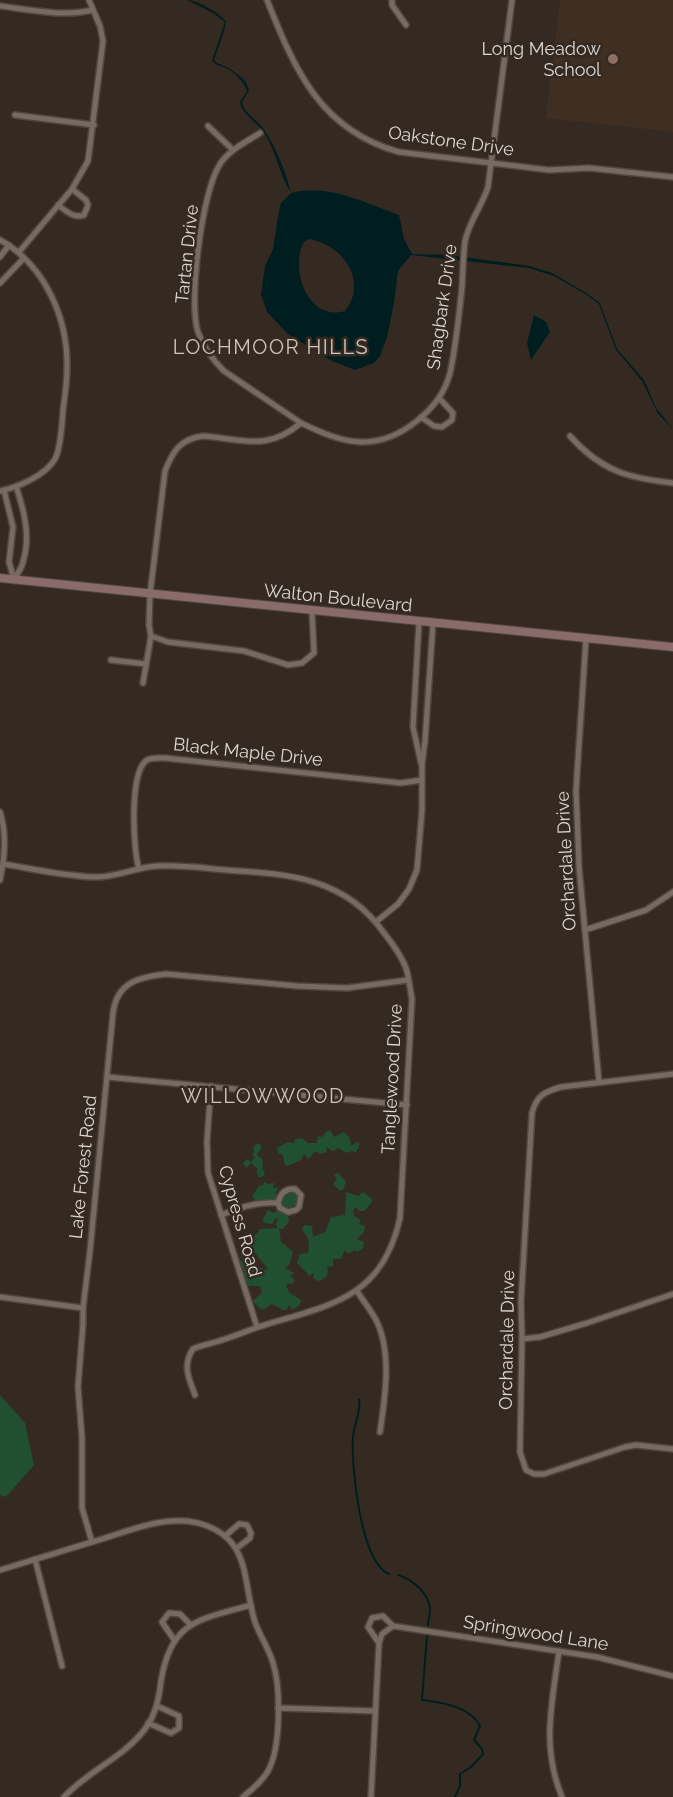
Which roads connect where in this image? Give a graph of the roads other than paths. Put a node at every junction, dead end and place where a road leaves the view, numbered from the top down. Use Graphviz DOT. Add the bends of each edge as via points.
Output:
graph roads {
  1 [pos="89,0"];
  2 [pos="267,0"];
  3 [pos="392,0"];
  4 [pos="512,0"];
  5 [pos="0,6"];
  6 [pos="93,10"];
  7 [pos="406,25"];
  8 [pos="15,116"];
  9 [pos="94,125"];
  10 [pos="208,126"];
  11 [pos="260,133"];
  12 [pos="233,150"];
  13 [pos="492,162"];
  14 [pos="673,177"];
  15 [pos="72,189"];
  16 [pos="58,205"];
  17 [pos="0,240"];
  18 [pos="9,245"];
  19 [pos="19,252"];
  20 [pos="0,257"];
  21 [pos="24,258"];
  22 [pos="0,283"];
  23 [pos="438,398"];
  24 [pos="421,417"];
  25 [pos="300,423"];
  26 [pos="570,436"];
  27 [pos="673,483"];
  28 [pos="14,487"];
  29 [pos="2,490"];
  30 [pos="0,578"];
  31 [pos="14,579"];
  32 [pos="150,594"];
  33 [pos="312,611"];
  34 [pos="419,622"];
  35 [pos="433,624"];
  36 [pos="151,636"];
  37 [pos="586,639"];
  38 [pos="673,648"];
  39 [pos="111,660"];
  40 [pos="146,664"];
  41 [pos="143,683"];
  42 [pos="422,764"];
  43 [pos="422,780"];
  44 [pos="0,812"];
  45 [pos="4,864"];
  46 [pos="140,869"];
  47 [pos="0,880"];
  48 [pos="673,892"];
  49 [pos="377,921"];
  50 [pos="585,930"];
  51 [pos="408,980"];
  52 [pos="673,1074"];
  53 [pos="107,1077"];
  54 [pos="599,1082"];
  55 [pos="211,1086"];
  56 [pos="407,1105"];
  57 [pos="278,1203"];
  58 [pos="221,1215"];
  59 [pos="357,1291"];
  60 [pos="673,1294"];
  61 [pos="0,1297"];
  62 [pos="83,1308"];
  63 [pos="257,1327"];
  64 [pos="522,1340"];
  65 [pos="195,1395"];
  66 [pos="380,1432"];
  67 [pos="673,1449"];
  68 [pos="225,1536"];
  69 [pos="92,1542"];
  70 [pos="237,1548"];
  71 [pos="35,1559"];
  72 [pos="0,1570"];
  73 [pos="251,1605"];
  74 [pos="190,1625"];
  75 [pos="393,1626"];
  76 [pos="175,1641"];
  77 [pos="379,1643"];
  78 [pos="559,1652"];
  79 [pos="62,1665"];
  80 [pos="673,1676"];
  81 [pos="157,1706"];
  82 [pos="278,1708"];
  83 [pos="375,1711"];
  84 [pos="148,1723"];
  85 [pos="252,1789"];
  86 [pos="64,1797"];
  87 [pos="243,1797"];
  88 [pos="257,1797"];
  89 [pos="371,1797"];
  90 [pos="562,1797"];
  1 -- 6 [label="street"];
  2 -- 13 [label="street, Oakstone Drive" via="303,79 332,115 360,138 399,152"];
  3 -- 7 [label="street"];
  4 -- 13 [label="street, Shagbark Drive"];
  5 -- 6 [label="street" via="68,13"];
  6 -- 9 [label="street" via="103,40"];
  8 -- 9 [label="street"];
  9 -- 15 [label="street" via="88,161"];
  10 -- 12 [label="street"];
  11 -- 12 [label="street, Tartan Drive"];
  12 -- 25 [label="street, Tartan Drive" via="220,163 212,180 203,216 195,302 198,332 224,371"];
  13 -- 14 [label="street, Oakstone Drive" via="549,170 589,168"];
  13 -- 23 [label="street, Shagbark Drive" via="488,187 465,241 450,373"];
  15 -- 16 [label="street"];
  15 -- 16 [label="street" via="88,204 84,215 73,216"];
  16 -- 19 [label="street"];
  17 -- 18 [label="street"];
  18 -- 19 [label="street"];
  18 -- 20 [label="street"];
  19 -- 21 [label="street"];
  21 -- 22 [label="street"];
  21 -- 28 [label="street" via="42,279 55,304 65,334 67,369 54,461 31,480"];
  23 -- 24 [label="street, Shagbark Drive"];
  23 -- 24 [label="street" via="453,413 452,420 442,427"];
  24 -- 25 [label="street, Shagbark Drive" via="387,437 363,442 328,436"];
  25 -- 32 [label="street" via="269,442 203,436 178,446 165,471"];
  26 -- 27 [label="street" via="585,453 608,468"];
  28 -- 29 [label="street"];
  28 -- 31 [label="street" via="26,535 23,563"];
  29 -- 31 [label="street" via="13,527 9,562"];
  30 -- 31 [label="main road, Walton Boulevard"];
  31 -- 32 [label="main road, Walton Boulevard"];
  32 -- 33 [label="main road, Walton Boulevard"];
  32 -- 36 [label="street"];
  33 -- 34 [label="main road, Walton Boulevard"];
  33 -- 36 [label="street" via="314,653 302,663 288,665 244,651 168,642"];
  34 -- 35 [label="main road, Walton Boulevard"];
  34 -- 42 [label="street" via="413,727"];
  35 -- 37 [label="main road, Walton Boulevard"];
  35 -- 42 [label="street"];
  36 -- 40 [label="street"];
  37 -- 38 [label="main road, Walton Boulevard"];
  37 -- 50 [label="street, Orchardale Drive" via="576,790"];
  39 -- 40 [label="street"];
  40 -- 41 [label="street"];
  42 -- 43 [label="street"];
  43 -- 46 [label="street, Black Maple Drive" via="401,783 165,758 146,760 135,793 134,841"];
  43 -- 49 [label="street" via="417,870 398,904"];
  44 -- 45 [label="street"];
  45 -- 46 [label="street, Tanglewood Drive" via="94,877"];
  45 -- 47 [label="street"];
  46 -- 49 [label="street, Tanglewood Drive" via="176,866 295,877 349,896"];
  48 -- 50 [label="street" via="646,910"];
  49 -- 51 [label="street, Tanglewood Drive" via="406,967"];
  50 -- 54 [label="street, Orchardale Drive"];
  51 -- 53 [label="street, Lake Forest Road" via="347,988 178,974 147,976 126,986 115,1002"];
  51 -- 56 [label="street, Tanglewood Drive" via="412,999"];
  52 -- 54 [label="street"];
  53 -- 55 [label="street"];
  53 -- 62 [label="street, Lake Forest Road"];
  54 -- 64 [label="street, Orchardale Drive" via="545,1091 535,1102 525,1218"];
  55 -- 56 [label="street"];
  55 -- 58 [label="street, Cypress Road" via="207,1165"];
  56 -- 59 [label="street, Tanglewood Drive" via="395,1241"];
  57 -- 57 [label="street" via="286,1190 295,1189 300,1195 296,1210 288,1212"];
  57 -- 58 [label="street" via="243,1207"];
  58 -- 63 [label="street, Cypress Road"];
  59 -- 63 [label="street, Tanglewood Drive" via="336,1303"];
  59 -- 66 [label="street" via="377,1321 383,1340"];
  60 -- 64 [label="street"];
  61 -- 62 [label="street"];
  62 -- 69 [label="street, Lake Forest Road" via="78,1387 82,1508"];
  63 -- 65 [label="street, Tanglewood Drive" via="193,1349 187,1373"];
  64 -- 67 [label="street, Orchardale Drive" via="520,1452 526,1470 544,1474 636,1445"];
  68 -- 69 [label="street" via="199,1523 171,1521"];
  68 -- 70 [label="street"];
  68 -- 70 [label="street" via="239,1524 247,1525 250,1538"];
  69 -- 71 [label="street"];
  70 -- 73 [label="street" via="245,1566"];
  71 -- 72 [label="street"];
  71 -- 79 [label="street"];
  73 -- 74 [label="street"];
  73 -- 82 [label="street" via="274,1664"];
  74 -- 76 [label="street"];
  74 -- 76 [label="street" via="180,1614 169,1613 162,1622"];
  75 -- 77 [label="street" via="382,1634"];
  75 -- 77 [label="street, Springwood Lane" via="383,1616 372,1618 368,1628"];
  75 -- 78 [label="street, Springwood Lane"];
  76 -- 81 [label="street" via="166,1659"];
  77 -- 83 [label="street"];
  78 -- 80 [label="street, Springwood Lane"];
  78 -- 90 [label="street" via="549,1737 550,1757"];
  81 -- 84 [label="street"];
  81 -- 84 [label="street" via="179,1716 179,1728 171,1733"];
  82 -- 83 [label="street"];
  82 -- 85 [label="street" via="273,1758 269,1770"];
  83 -- 89 [label="street"];
  84 -- 86 [label="street" via="132,1744"];
  85 -- 87 [label="street"];
  85 -- 88 [label="street"];
}
